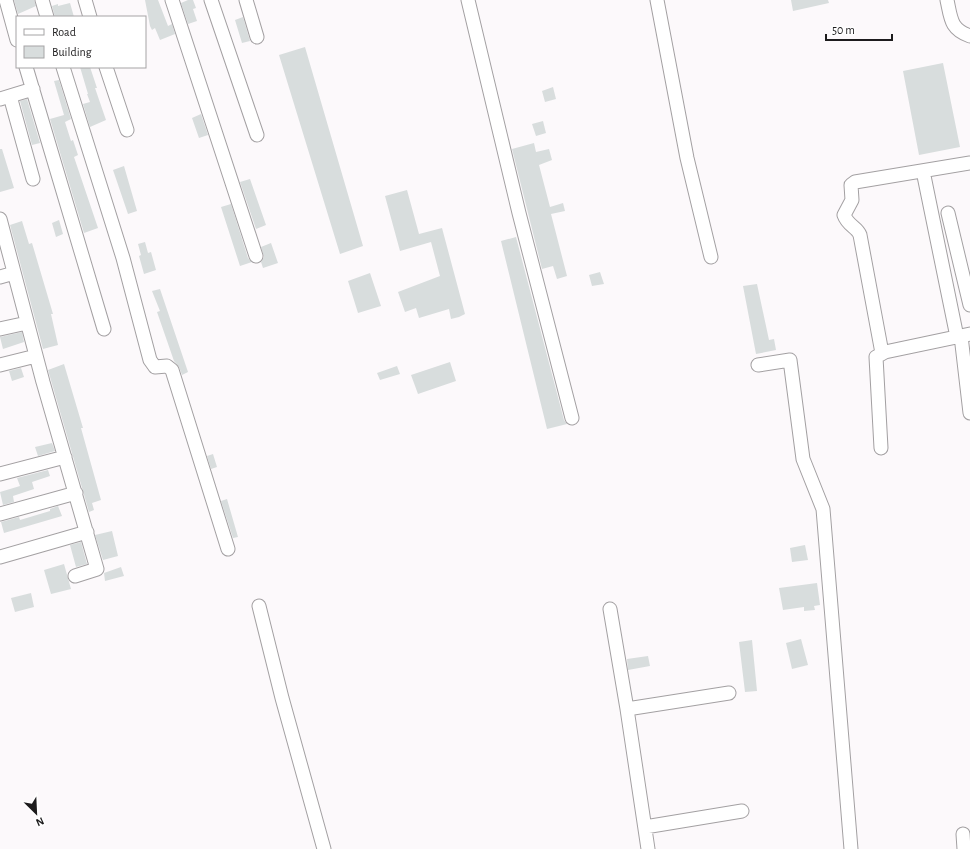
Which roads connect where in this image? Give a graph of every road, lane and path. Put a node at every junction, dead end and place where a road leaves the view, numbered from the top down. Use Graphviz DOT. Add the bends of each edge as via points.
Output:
graph roads {
  1 [pos="6,0"];
  2 [pos="42,0"];
  3 [pos="85,0"];
  4 [pos="172,0"];
  5 [pos="211,0"];
  6 [pos="246,0"];
  7 [pos="468,0"];
  8 [pos="657,0"];
  9 [pos="947,0"];
  10 [pos="47,16"];
  11 [pos="90,16"];
  12 [pos="16,36"];
  13 [pos="970,36"];
  14 [pos="258,37"];
  15 [pos="26,68"];
  16 [pos="63,68"];
  17 [pos="106,68"];
  18 [pos="33,89"];
  19 [pos="5,98"];
  20 [pos="127,130"];
  21 [pos="257,136"];
  22 [pos="970,163"];
  23 [pos="923,171"];
  24 [pos="34,180"];
  25 [pos="948,213"];
  26 [pos="0,219"];
  27 [pos="256,256"];
  28 [pos="711,257"];
  29 [pos="14,273"];
  30 [pos="0,277"];
  31 [pos="970,305"];
  32 [pos="27,323"];
  33 [pos="0,329"];
  34 [pos="104,329"];
  35 [pos="963,336"];
  36 [pos="882,353"];
  37 [pos="36,356"];
  38 [pos="0,365"];
  39 [pos="758,365"];
  40 [pos="970,413"];
  41 [pos="572,418"];
  42 [pos="881,448"];
  43 [pos="65,456"];
  44 [pos="0,474"];
  45 [pos="76,493"];
  46 [pos="0,514"];
  47 [pos="87,532"];
  48 [pos="228,549"];
  49 [pos="0,557"];
  50 [pos="75,576"];
  51 [pos="259,606"];
  52 [pos="610,609"];
  53 [pos="729,693"];
  54 [pos="626,709"];
  55 [pos="742,811"];
  56 [pos="644,827"];
  57 [pos="962,834"];
  58 [pos="324,849"];
  59 [pos="648,849"];
  60 [pos="851,849"];
  61 [pos="964,849"];
  1 -- 12 [label="street"];
  2 -- 10 [label="street"];
  3 -- 11 [label="street"];
  4 -- 27 [label="street"];
  5 -- 21 [label="street"];
  6 -- 14 [label="street"];
  7 -- 41 [label="street"];
  8 -- 28 [label="street" via="687,158"];
  9 -- 13 [label="street" via="953,24 960,33"];
  15 -- 18 [label="street"];
  16 -- 48 [label="street" via="123,258 150,360 156,367 167,366 172,370"];
  17 -- 20 [label="street"];
  18 -- 19 [label="street"];
  18 -- 34 [label="street"];
  19 -- 24 [label="street"];
  22 -- 23 [label="street"];
  23 -- 35 [label="street"];
  23 -- 36 [label="street" via="855,182 851,185 852,200 844,215 849,225 860,235"];
  25 -- 31 [label="street"];
  26 -- 29 [label="street"];
  29 -- 30 [label="street"];
  29 -- 32 [label="street"];
  32 -- 33 [label="street"];
  32 -- 37 [label="street"];
  35 -- 36 [label="street"];
  35 -- 40 [label="street"];
  36 -- 42 [label="street" via="875,361"];
  37 -- 38 [label="street"];
  37 -- 43 [label="street"];
  39 -- 60 [label="street" via="790,360 803,458 823,509"];
  43 -- 44 [label="street"];
  43 -- 45 [label="street"];
  45 -- 46 [label="street"];
  45 -- 47 [label="street"];
  47 -- 49 [label="street"];
  47 -- 50 [label="street" via="97,570"];
  51 -- 58 [label="street"];
  52 -- 54 [label="street"];
  53 -- 54 [label="street"];
  54 -- 56 [label="street"];
  55 -- 56 [label="street"];
  56 -- 59 [label="street"];
  57 -- 61 [label="street"];
}
